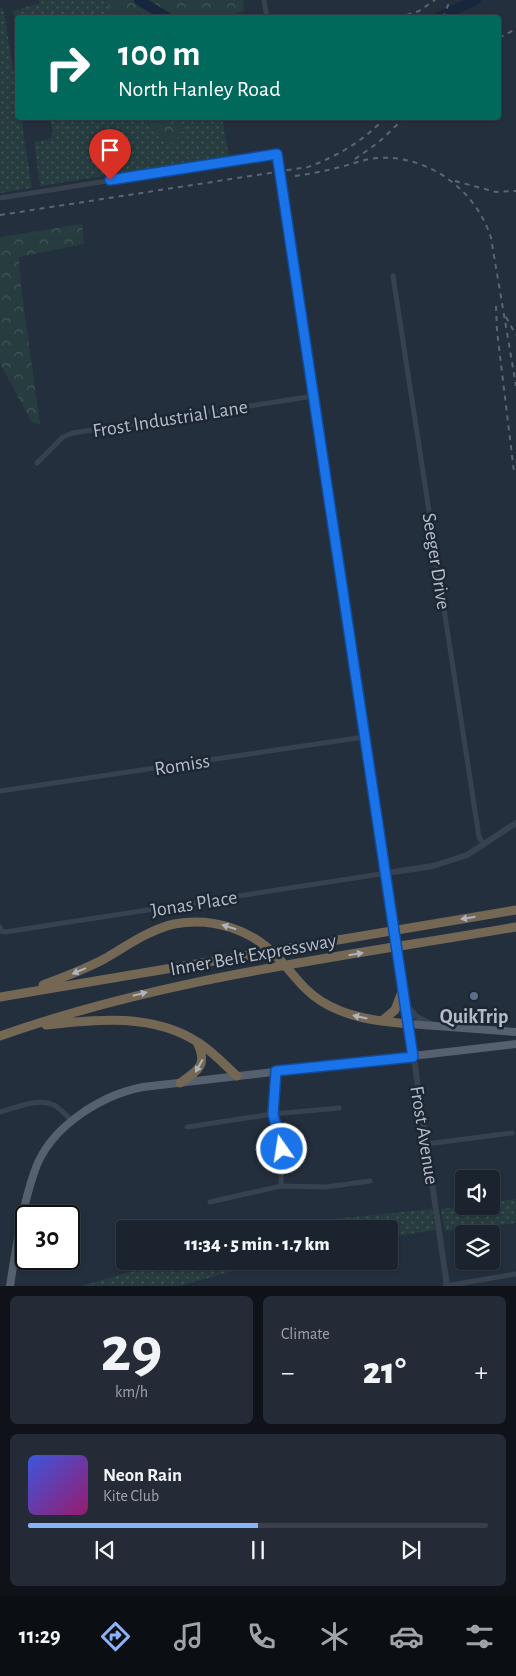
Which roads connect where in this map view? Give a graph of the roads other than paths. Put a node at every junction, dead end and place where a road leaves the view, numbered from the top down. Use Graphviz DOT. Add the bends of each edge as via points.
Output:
graph roads {
  1 [pos="264,0"];
  2 [pos="266,15"];
  3 [pos="0,198"];
  4 [pos="393,276"];
  5 [pos="314,396"];
  6 [pos="37,462"];
  7 [pos="364,737"];
  8 [pos="0,791"];
  9 [pos="516,822"];
  10 [pos="484,845"];
  11 [pos="387,873"];
  12 [pos="516,910"];
  13 [pos="516,927"];
  14 [pos="0,929"];
  15 [pos="403,989"];
  16 [pos="24,993"];
  17 [pos="0,996"];
  18 [pos="405,1003"];
  19 [pos="382,1021"];
  20 [pos="408,1024"];
  21 [pos="434,1026"];
  22 [pos="26,1027"];
  23 [pos="516,1032"];
  24 [pos="0,1036"];
  25 [pos="197,1042"];
  26 [pos="516,1044"];
  27 [pos="413,1057"];
  28 [pos="276,1071"];
  29 [pos="237,1076"];
  30 [pos="180,1083"];
  31 [pos="339,1108"];
  32 [pos="0,1112"];
  33 [pos="273,1114"];
  34 [pos="72,1120"];
  35 [pos="187,1127"];
  36 [pos="512,1133"];
  37 [pos="426,1144"];
  38 [pos="370,1180"];
  39 [pos="282,1186"];
  40 [pos="210,1202"];
  41 [pos="516,1274"];
  42 [pos="10,1286"];
  43 [pos="446,1286"];
  1 -- 2 [label="street"];
  3 -- 5 [label="street, Frost Avenue" via="277,154"];
  4 -- 10 [label="street, Seeger Drive" via="479,837"];
  5 -- 6 [label="street, Frost Industrial Lane" via="73,433 63,437"];
  5 -- 7 [label="street, Frost Avenue"];
  7 -- 8 [label="street, Romiss"];
  7 -- 11 [label="street, Frost Avenue"];
  9 -- 10 [label="street"];
  10 -- 11 [label="street" via="452,861"];
  11 -- 14 [label="street, Jonas Place"];
  11 -- 15 [label="street, Frost Avenue"];
  12 -- 16 [label="highway, Inner Belt Expressway, one-way"];
  22 -- 13 [label="highway, Inner Belt Expressway, one-way" via="150,991"];
  15 -- 18 [label="street, Frost Avenue"];
  15 -- 19 [label="highway" via="395,1010"];
  16 -- 17 [label="highway, Inner Belt Expressway"];
  19 -- 16 [label="highway, one-way" via="354,1016 327,1005 310,993 258,940 232,928 204,922 185,922 155,930 88,967"];
  18 -- 20 [label="street, Frost Avenue"];
  18 -- 21 [label="street" via="417,1018"];
  19 -- 20 [label="highway"];
  20 -- 21 [label="main road"];
  20 -- 27 [label="street, Frost Avenue"];
  21 -- 23 [label="main road"];
  22 -- 24 [label="highway, Inner Belt Expressway"];
  22 -- 25 [label="highway" via="118,1020 170,1029"];
  25 -- 29 [label="highway"];
  25 -- 30 [label="highway, one-way" via="203,1055 202,1064"];
  26 -- 27 [label="main road"];
  27 -- 28 [label="main road"];
  27 -- 37 [label="street, Frost Avenue"];
  28 -- 29 [label="main road"];
  28 -- 33 [label="street"];
  29 -- 30 [label="main road"];
  30 -- 34 [label="main road" via="115,1095"];
  31 -- 33 [label="street"];
  32 -- 34 [label="street" via="37,1102 47,1103 55,1105"];
  33 -- 35 [label="street"];
  33 -- 39 [label="street" via="282,1149"];
  34 -- 42 [label="main road" via="55,1137 35,1168"];
  36 -- 37 [label="street"];
  37 -- 43 [label="street, Frost Avenue"];
  38 -- 39 [label="street" via="326,1187"];
  39 -- 40 [label="street"];
  41 -- 43 [label="street"];
}
